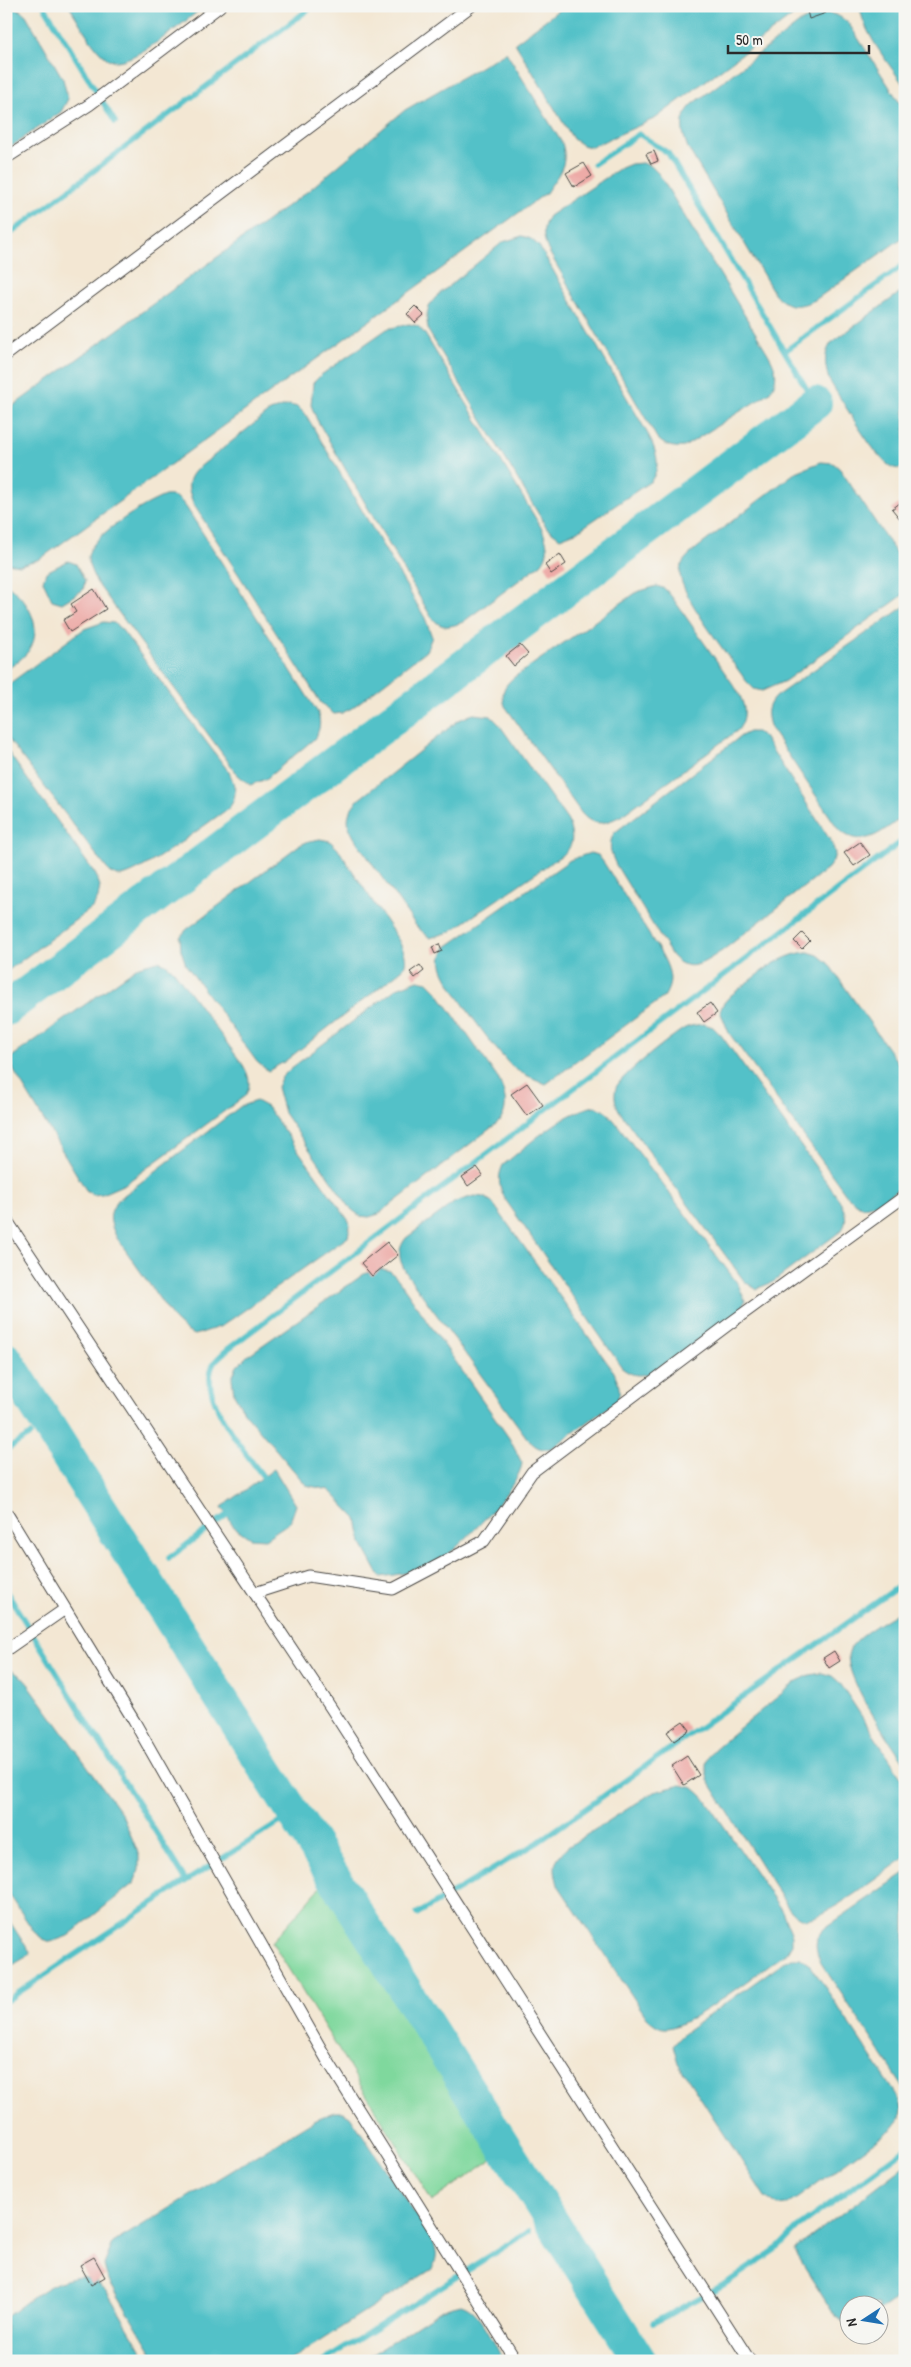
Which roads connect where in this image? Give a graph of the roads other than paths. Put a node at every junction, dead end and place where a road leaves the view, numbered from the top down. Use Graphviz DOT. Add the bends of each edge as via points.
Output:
graph roads {
  1 [pos="220,6"];
  2 [pos="472,6"];
  3 [pos="6,158"];
  4 [pos="6,355"];
  5 [pos="905,1196"];
  6 [pos="6,1218"];
  7 [pos="6,1512"];
  8 [pos="255,1593"];
  9 [pos="65,1610"];
  10 [pos="6,1650"];
  11 [pos="516,2361"];
  12 [pos="750,2361"];
  1 -- 3 [label="lane" via="89,104"];
  2 -- 4 [label="lane"];
  5 -- 8 [label="lane" via="532,1472 484,1541 393,1589 308,1576"];
  6 -- 8 [label="lane"];
  7 -- 9 [label="lane"];
  8 -- 12 [label="lane"];
  9 -- 10 [label="lane"];
  9 -- 11 [label="lane" via="134,1721 326,2058"];
}
